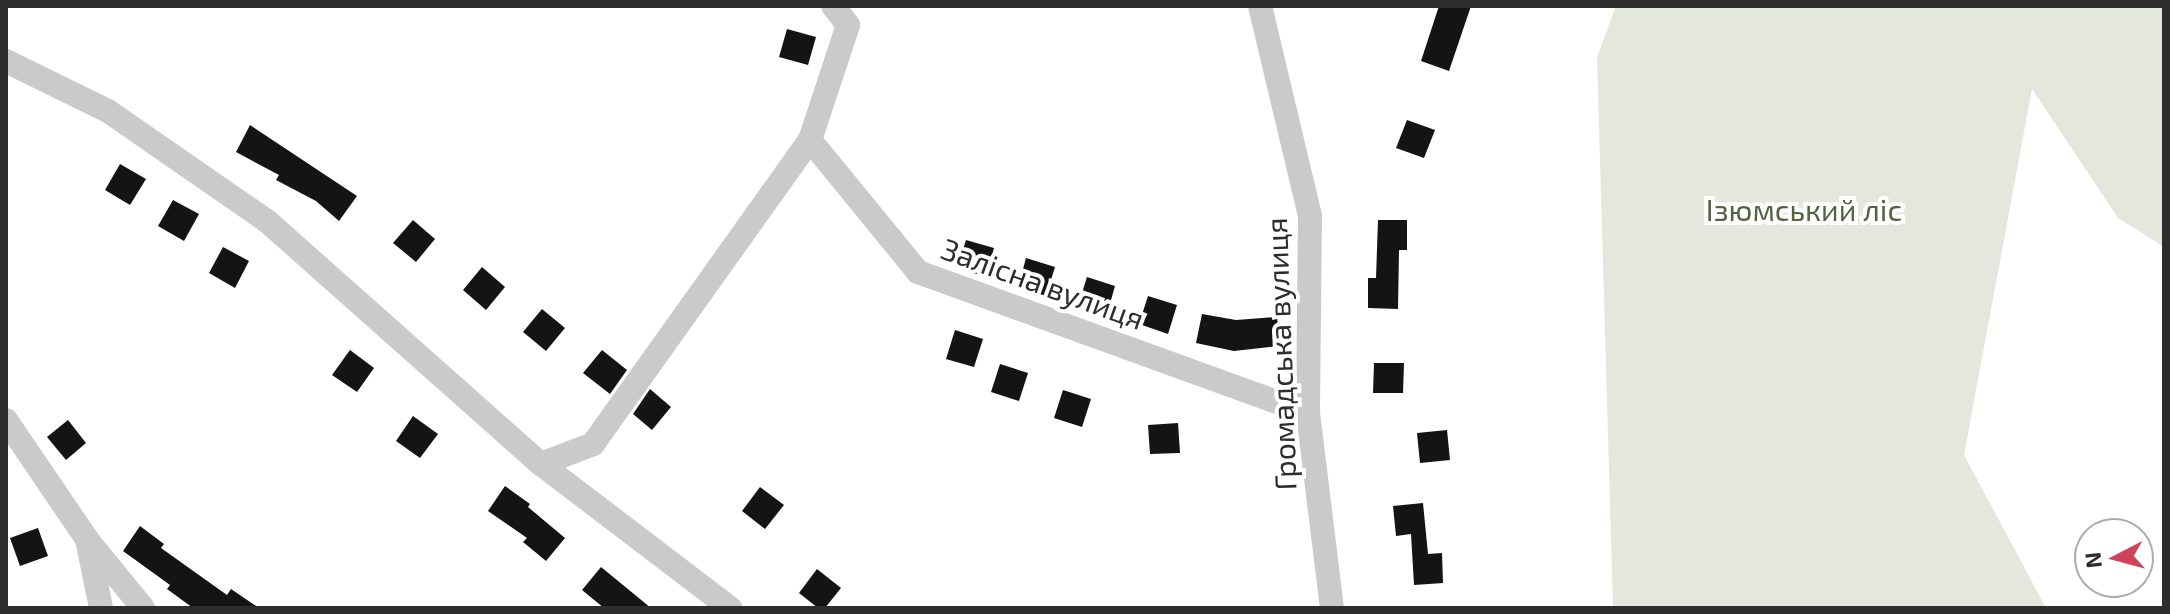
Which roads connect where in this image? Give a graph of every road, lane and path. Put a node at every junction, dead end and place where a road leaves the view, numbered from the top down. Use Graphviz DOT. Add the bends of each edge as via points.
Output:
graph roads {
  1 [pos="833,6"];
  2 [pos="1260,6"];
  3 [pos="6,61"];
  4 [pos="810,140"];
  5 [pos="1308,413"];
  6 [pos="6,420"];
  7 [pos="541,464"];
  8 [pos="87,539"];
  9 [pos="101,608"];
  10 [pos="143,608"];
  11 [pos="730,608"];
  12 [pos="1332,608"];
  1 -- 4 [label="street" via="848,25"];
  2 -- 5 [label="street, Громадська вулиця" via="1310,216"];
  3 -- 7 [label="street" via="108,111 267,221"];
  4 -- 5 [label="street, Залісна вулиця" via="918,272"];
  4 -- 7 [label="street" via="593,444"];
  5 -- 12 [label="street, Громадська вулиця"];
  6 -- 8 [label="street"];
  7 -- 11 [label="street"];
  8 -- 9 [label="street"];
  8 -- 10 [label="street"];
}
